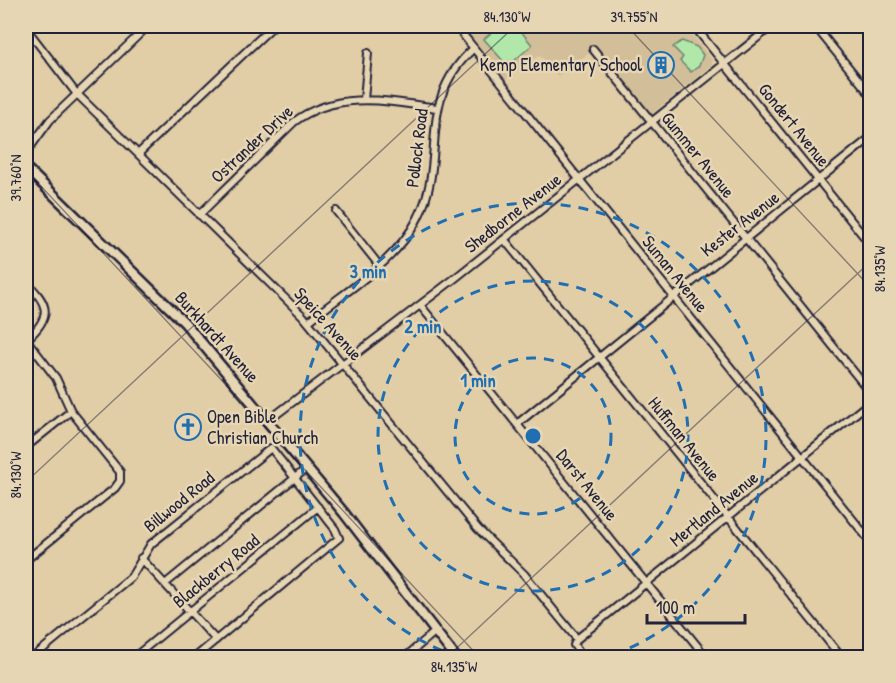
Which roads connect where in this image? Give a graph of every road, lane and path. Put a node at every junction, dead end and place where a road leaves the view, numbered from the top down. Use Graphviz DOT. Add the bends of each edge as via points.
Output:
graph roads {
  1 [pos="148,26"];
  2 [pos="273,26"];
  3 [pos="456,26"];
  4 [pos="694,26"];
  5 [pos="772,26"];
  6 [pos="815,26"];
  7 [pos="26,28"];
  8 [pos="474,48"];
  9 [pos="593,49"];
  10 [pos="368,53"];
  11 [pos="725,63"];
  12 [pos="870,92"];
  13 [pos="76,93"];
  14 [pos="364,100"];
  15 [pos="437,108"];
  16 [pos="652,122"];
  17 [pos="870,138"];
  18 [pos="26,153"];
  19 [pos="138,154"];
  20 [pos="26,168"];
  21 [pos="579,180"];
  22 [pos="820,181"];
  23 [pos="336,211"];
  24 [pos="199,215"];
  25 [pos="746,238"];
  26 [pos="504,239"];
  27 [pos="870,244"];
  28 [pos="379,265"];
  29 [pos="26,282"];
  30 [pos="673,296"];
  31 [pos="420,305"];
  32 [pos="308,322"];
  33 [pos="26,339"];
  34 [pos="598,357"];
  35 [pos="344,363"];
  36 [pos="870,393"];
  37 [pos="870,402"];
  38 [pos="71,411"];
  39 [pos="268,420"];
  40 [pos="517,424"];
  41 [pos="26,447"];
  42 [pos="802,457"];
  43 [pos="307,468"];
  44 [pos="292,478"];
  45 [pos="318,507"];
  46 [pos="727,516"];
  47 [pos="870,541"];
  48 [pos="141,558"];
  49 [pos="26,560"];
  50 [pos="646,582"];
  51 [pos="165,584"];
  52 [pos="190,612"];
  53 [pos="436,631"];
  54 [pos="577,639"];
  55 [pos="216,640"];
  56 [pos="32,657"];
  57 [pos="133,657"];
  58 [pos="194,657"];
  59 [pos="404,657"];
  60 [pos="456,657"];
  61 [pos="583,657"];
  62 [pos="707,657"];
  63 [pos="842,657"];
  1 -- 13 [label="street"];
  2 -- 19 [label="street"];
  3 -- 8 [label="street, Suman Avenue"];
  4 -- 11 [label="street, Gondert Avenue"];
  5 -- 11 [label="street, Shedborne Avenue"];
  6 -- 12 [label="street"];
  7 -- 13 [label="street, Speice Avenue"];
  8 -- 15 [label="street, Pollock Road" via="452,71"];
  8 -- 21 [label="street, Suman Avenue"];
  9 -- 16 [label="street, Gummer Avenue"];
  10 -- 14 [label="street"];
  11 -- 16 [label="street, Shedborne Avenue"];
  11 -- 22 [label="street, Gondert Avenue"];
  13 -- 18 [label="street"];
  13 -- 19 [label="street, Speice Avenue"];
  14 -- 15 [label="street, Ostrander Drive"];
  14 -- 24 [label="street, Ostrander Drive" via="325,105 303,116"];
  15 -- 28 [label="street, Pollock Road" via="424,205 410,232"];
  16 -- 21 [label="street, Shedborne Avenue"];
  16 -- 25 [label="street, Gummer Avenue"];
  17 -- 22 [label="street, Kester Avenue"];
  19 -- 24 [label="street, Speice Avenue"];
  20 -- 39 [label="street, Burkhardt Avenue" via="185,323"];
  21 -- 26 [label="street, Shedborne Avenue"];
  21 -- 30 [label="street, Suman Avenue"];
  22 -- 25 [label="street, Kester Avenue"];
  22 -- 27 [label="street, Gondert Avenue"];
  23 -- 28 [label="street"];
  24 -- 32 [label="street, Speice Avenue"];
  25 -- 30 [label="street, Kester Avenue"];
  25 -- 36 [label="street, Gummer Avenue"];
  26 -- 31 [label="street, Shedborne Avenue"];
  26 -- 34 [label="street, Huffman Avenue"];
  28 -- 32 [label="street, Pollock Road"];
  29 -- 33 [label="street" via="43,302 45,313 38,329"];
  30 -- 34 [label="street, Kester Avenue"];
  30 -- 42 [label="street, Suman Avenue"];
  31 -- 35 [label="street, Shedborne Avenue"];
  31 -- 40 [label="street, Darst Avenue"];
  32 -- 35 [label="street, Speice Avenue"];
  33 -- 38 [label="street" via="56,378"];
  34 -- 40 [label="street, Kester Avenue"];
  34 -- 46 [label="street, Huffman Avenue"];
  35 -- 39 [label="street, Shedborne Avenue"];
  35 -- 54 [label="street, Speice Avenue" via="478,529 524,574"];
  37 -- 42 [label="street, Mertland Avenue"];
  38 -- 41 [label="street"];
  38 -- 49 [label="street" via="118,470 120,481"];
  39 -- 43 [label="street, Burkhardt Avenue"];
  40 -- 50 [label="street, Darst Avenue"];
  42 -- 46 [label="street, Mertland Avenue"];
  42 -- 47 [label="street, Suman Avenue"];
  43 -- 44 [label="street"];
  43 -- 53 [label="street, Burkhardt Avenue"];
  44 -- 45 [label="street"];
  44 -- 48 [label="street, Billwood Road" via="273,449 268,449 151,544"];
  44 -- 51 [label="street"];
  45 -- 52 [label="street, Blackberry Road"];
  45 -- 55 [label="street" via="338,539"];
  46 -- 50 [label="street, Mertland Avenue"];
  46 -- 63 [label="street, Huffman Avenue"];
  48 -- 51 [label="street"];
  48 -- 56 [label="street, Billwood Road" via="130,577"];
  50 -- 54 [label="street, Mertland Avenue"];
  50 -- 62 [label="street, Darst Avenue"];
  51 -- 52 [label="street"];
  52 -- 55 [label="street"];
  52 -- 57 [label="street, Blackberry Road"];
  53 -- 59 [label="street"];
  53 -- 60 [label="street, Burkhardt Avenue"];
  54 -- 61 [label="street, Speice Avenue" via="574,645"];
  55 -- 58 [label="street"];
}
